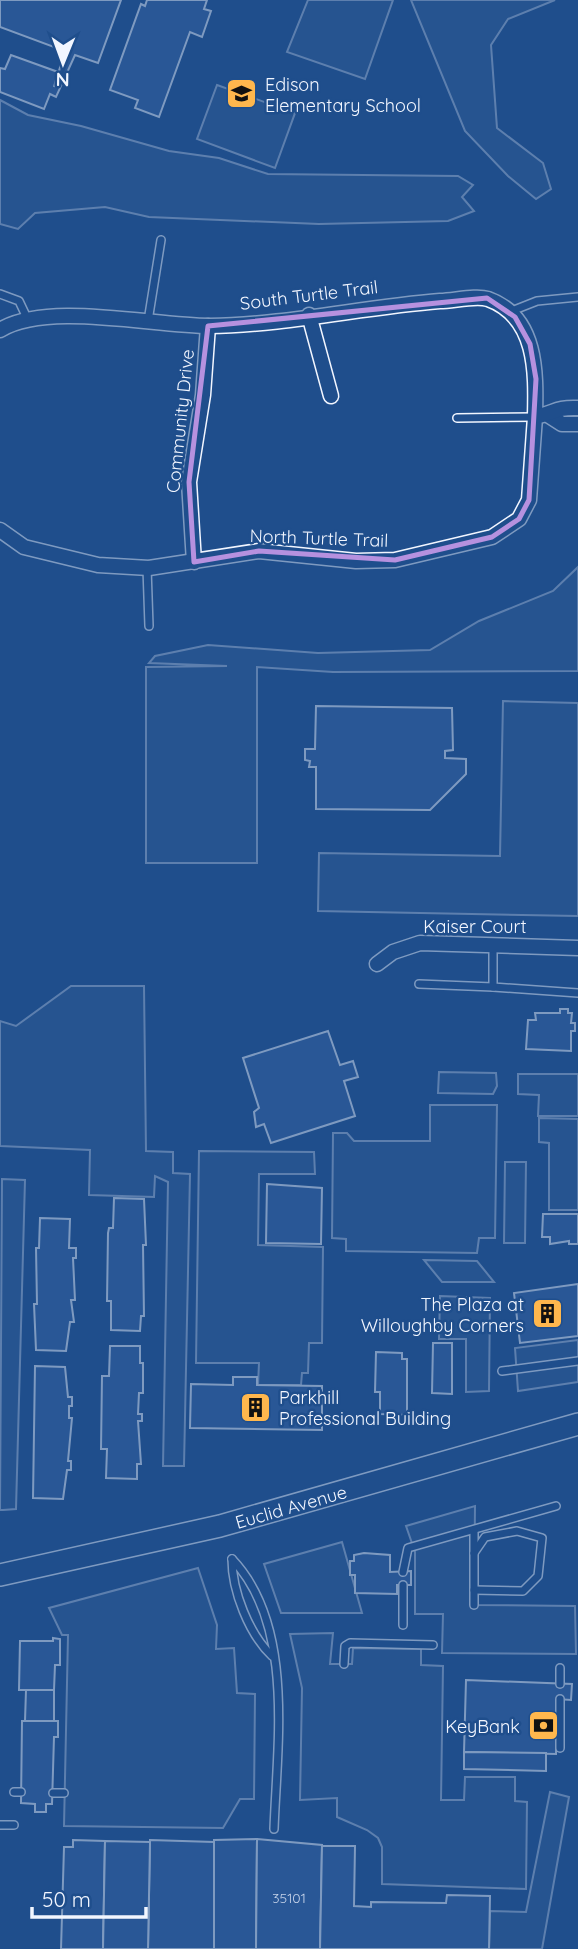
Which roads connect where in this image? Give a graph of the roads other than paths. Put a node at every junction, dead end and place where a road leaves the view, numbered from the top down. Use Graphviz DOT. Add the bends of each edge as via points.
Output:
graph roads {
  1 [pos="161,240"];
  2 [pos="0,294"];
  3 [pos="578,297"];
  4 [pos="508,313"];
  5 [pos="309,316"];
  6 [pos="29,320"];
  7 [pos="148,322"];
  8 [pos="208,326"];
  9 [pos="0,330"];
  10 [pos="331,396"];
  11 [pos="578,408"];
  12 [pos="541,416"];
  13 [pos="457,418"];
  14 [pos="578,424"];
  15 [pos="0,530"];
  16 [pos="194,562"];
  17 [pos="147,568"];
  18 [pos="149,625"];
  19 [pos="493,944"];
  20 [pos="578,948"];
  21 [pos="377,964"];
  22 [pos="419,984"];
  23 [pos="493,987"];
  24 [pos="578,993"];
  25 [pos="578,1361"];
  26 [pos="502,1371"];
  27 [pos="578,1424"];
  28 [pos="556,1506"];
  29 [pos="474,1530"];
  30 [pos="474,1553"];
  31 [pos="403,1572"];
  32 [pos="0,1575"];
  33 [pos="403,1585"];
  34 [pos="474,1590"];
  35 [pos="474,1605"];
  36 [pos="402,1625"];
  37 [pos="433,1645"];
  38 [pos="272,1656"];
  39 [pos="344,1664"];
  40 [pos="560,1668"];
  41 [pos="560,1684"];
  42 [pos="560,1699"];
  43 [pos="561,1748"];
  44 [pos="52,1793"];
  45 [pos="65,1793"];
  46 [pos="0,1825"];
  47 [pos="14,1825"];
  48 [pos="274,1829"];
  1 -- 7 [label="lane"];
  2 -- 6 [label="lane" via="19,301"];
  3 -- 4 [label="lane" via="537,301"];
  4 -- 5 [label="street, South Turtle Trail" via="486,298"];
  4 -- 12 [label="street, South Turtle Trail" via="523,328 530,344"];
  5 -- 8 [label="street, South Turtle Trail"];
  5 -- 10 [label="street"];
  6 -- 7 [label="street, South Turtle Trail" via="44,316"];
  6 -- 9 [label="street, South Turtle Trail"];
  7 -- 8 [label="street, South Turtle Trail"];
  8 -- 16 [label="street, Community Drive" via="189,482"];
  11 -- 12 [label="street" via="557,407"];
  12 -- 13 [label="lane"];
  12 -- 14 [label="street"];
  12 -- 16 [label="street, North Turtle Trail" via="529,500 519,519 492,537 395,560 356,561 259,551"];
  15 -- 17 [label="street, North Turtle Trail" via="23,547 98,565"];
  16 -- 17 [label="street, North Turtle Trail"];
  17 -- 18 [label="lane"];
  19 -- 20 [label="street, Kaiser Court"];
  19 -- 21 [label="street, Kaiser Court" via="420,943 393,951"];
  19 -- 23 [label="lane"];
  22 -- 23 [label="lane"];
  23 -- 24 [label="lane"];
  25 -- 26 [label="lane"];
  27 -- 32 [label="main road, Euclid Avenue" via="220,1526"];
  28 -- 29 [label="lane"];
  29 -- 30 [label="lane"];
  29 -- 31 [label="lane" via="408,1548"];
  30 -- 34 [label="lane"];
  30 -- 34 [label="lane" via="485,1537 517,1531 542,1538 538,1576 523,1591"];
  33 -- 36 [label="lane"];
  34 -- 35 [label="lane"];
  37 -- 39 [label="lane" via="350,1643 345,1646"];
  38 -- 38 [label="lane" via="268,1624 246,1575 232,1559 232,1576 250,1624"];
  38 -- 48 [label="lane" via="278,1692"];
  40 -- 41 [label="lane"];
  42 -- 43 [label="lane"];
  44 -- 45 [label="lane"];
  46 -- 47 [label="lane"];
}
